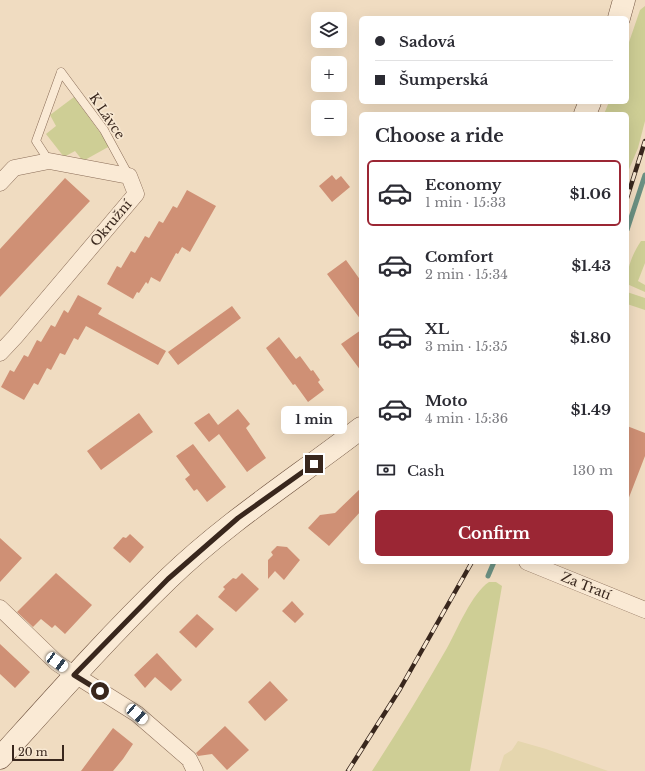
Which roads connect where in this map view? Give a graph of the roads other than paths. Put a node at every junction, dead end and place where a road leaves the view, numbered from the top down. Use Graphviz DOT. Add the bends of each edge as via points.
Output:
graph roads {
  1 [pos="624,0"];
  2 [pos="620,16"];
  3 [pos="49,161"];
  4 [pos="129,176"];
  5 [pos="0,183"];
  6 [pos="0,353"];
  7 [pos="359,429"];
  8 [pos="532,564"];
  9 [pos="0,608"];
  10 [pos="645,610"];
  11 [pos="74,675"];
  12 [pos="0,758"];
  13 [pos="196,771"];
  1 -- 2 [label="street"];
  3 -- 4 [label="street"];
  3 -- 4 [label="lane, K Lávce" via="36,141 61,72 104,130"];
  3 -- 5 [label="street" via="14,168"];
  4 -- 6 [label="street, Okružní" via="136,194"];
  7 -- 11 [label="street" via="238,518 168,579"];
  8 -- 10 [label="street, Za Tratí"];
  9 -- 11 [label="street"];
  11 -- 12 [label="street"];
  11 -- 13 [label="street" via="137,714 189,759"];
}
